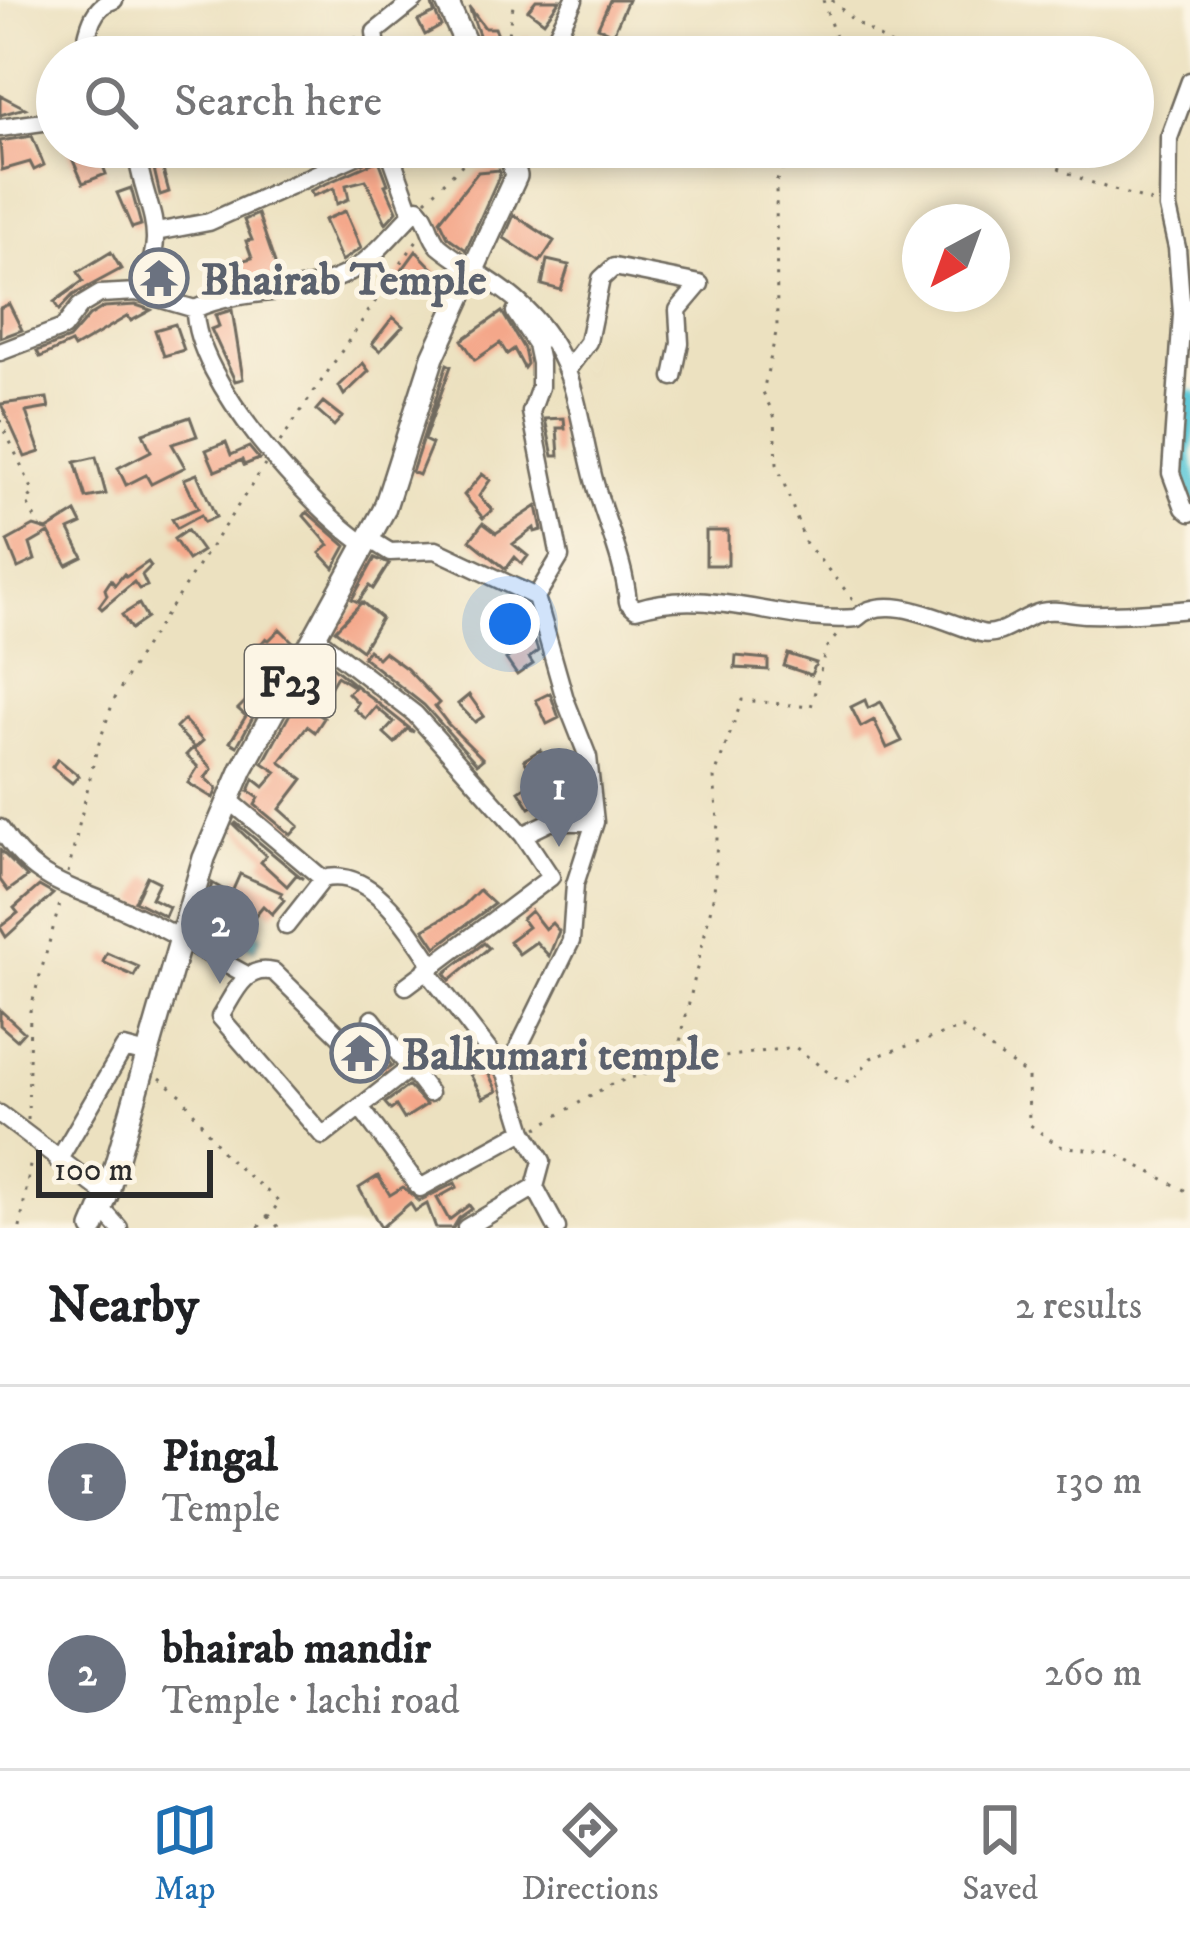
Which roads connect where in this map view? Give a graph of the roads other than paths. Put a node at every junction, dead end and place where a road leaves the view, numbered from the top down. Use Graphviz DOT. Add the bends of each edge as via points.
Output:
graph roads {
  1 [pos="114,0"];
  2 [pos="416,0"];
  3 [pos="446,0"];
  4 [pos="574,0"];
  5 [pos="89,36"];
  6 [pos="375,36"];
  7 [pos="462,36"];
  8 [pos="556,36"];
  9 [pos="1190,81"];
  10 [pos="36,120"];
  11 [pos="0,128"];
  12 [pos="141,168"];
  13 [pos="329,168"];
  14 [pos="398,168"];
  15 [pos="514,168"];
  16 [pos="420,214"];
  17 [pos="156,232"];
  18 [pos="471,269"];
  19 [pos="498,287"];
  20 [pos="137,292"];
  21 [pos="195,309"];
  22 [pos="0,352"];
  23 [pos="567,370"];
  24 [pos="673,377"];
  25 [pos="1190,513"];
  26 [pos="368,543"];
  27 [pos="536,597"];
  28 [pos="1190,609"];
  29 [pos="314,636"];
  30 [pos="228,800"];
  31 [pos="595,822"];
  32 [pos="0,828"];
  33 [pos="524,835"];
  34 [pos="323,879"];
  35 [pos="286,926"];
  36 [pos="180,939"];
  37 [pos="429,966"];
  38 [pos="251,972"];
  39 [pos="406,986"];
  40 [pos="372,1019"];
  41 [pos="342,1038"];
  42 [pos="146,1060"];
  43 [pos="410,1068"];
  44 [pos="506,1073"];
  45 [pos="429,1093"];
  46 [pos="360,1107"];
  47 [pos="0,1114"];
  48 [pos="524,1129"];
  49 [pos="58,1161"];
  50 [pos="535,1186"];
  51 [pos="101,1211"];
  52 [pos="119,1228"];
  53 [pos="466,1228"];
  54 [pos="557,1228"];
  1 -- 5 [label="street" via="102,4"];
  2 -- 6 [label="street"];
  3 -- 7 [label="main road"];
  4 -- 8 [label="street"];
  9 -- 25 [label="street" via="1169,138 1168,208 1182,314 1172,473"];
  10 -- 11 [label="street"];
  12 -- 17 [label="street"];
  13 -- 17 [label="street" via="209,221"];
  14 -- 16 [label="street"];
  15 -- 18 [label="main road, F23"];
  16 -- 18 [label="street" via="432,238"];
  16 -- 21 [label="street" via="339,278"];
  17 -- 20 [label="street" via="150,277"];
  18 -- 19 [label="street"];
  18 -- 26 [label="main road, F23"];
  19 -- 23 [label="street" via="530,314"];
  19 -- 27 [label="street" via="536,344 540,364 531,412 560,556"];
  20 -- 21 [label="street"];
  20 -- 22 [label="street" via="100,294 63,328"];
  21 -- 26 [label="street" via="197,336 272,455 339,528"];
  23 -- 24 [label="street" via="588,342 601,280 614,267 700,284 678,310"];
  23 -- 28 [label="street" via="636,609 683,599 808,620 886,608 996,634 1046,610"];
  26 -- 27 [label="street" via="390,552 436,550"];
  26 -- 29 [label="main road, F23"];
  27 -- 31 [label="street" via="588,758"];
  29 -- 30 [label="main road, F23"];
  29 -- 33 [label="street" via="415,714"];
  30 -- 34 [label="street"];
  30 -- 36 [label="main road, F23"];
  31 -- 33 [label="street" via="550,822"];
  31 -- 44 [label="street" via="575,884 571,941"];
  32 -- 36 [label="street" via="32,869 64,889"];
  33 -- 37 [label="street" via="550,879"];
  34 -- 35 [label="street"];
  34 -- 37 [label="street" via="340,877 381,897"];
  36 -- 38 [label="street"];
  36 -- 42 [label="main road, F23"];
  37 -- 39 [label="street"];
  37 -- 44 [label="street"];
  38 -- 41 [label="street" via="274,972"];
  38 -- 46 [label="street" via="220,1017 323,1136"];
  40 -- 43 [label="street"];
  42 -- 49 [label="street" via="124,1048"];
  42 -- 51 [label="main road, F23"];
  43 -- 45 [label="street"];
  43 -- 46 [label="street"];
  44 -- 48 [label="street"];
  46 -- 48 [label="street" via="420,1188"];
  47 -- 49 [label="street"];
  48 -- 50 [label="street" via="542,1161"];
  49 -- 51 [label="street"];
  50 -- 53 [label="street"];
  50 -- 54 [label="street"];
  51 -- 52 [label="street"];
}
